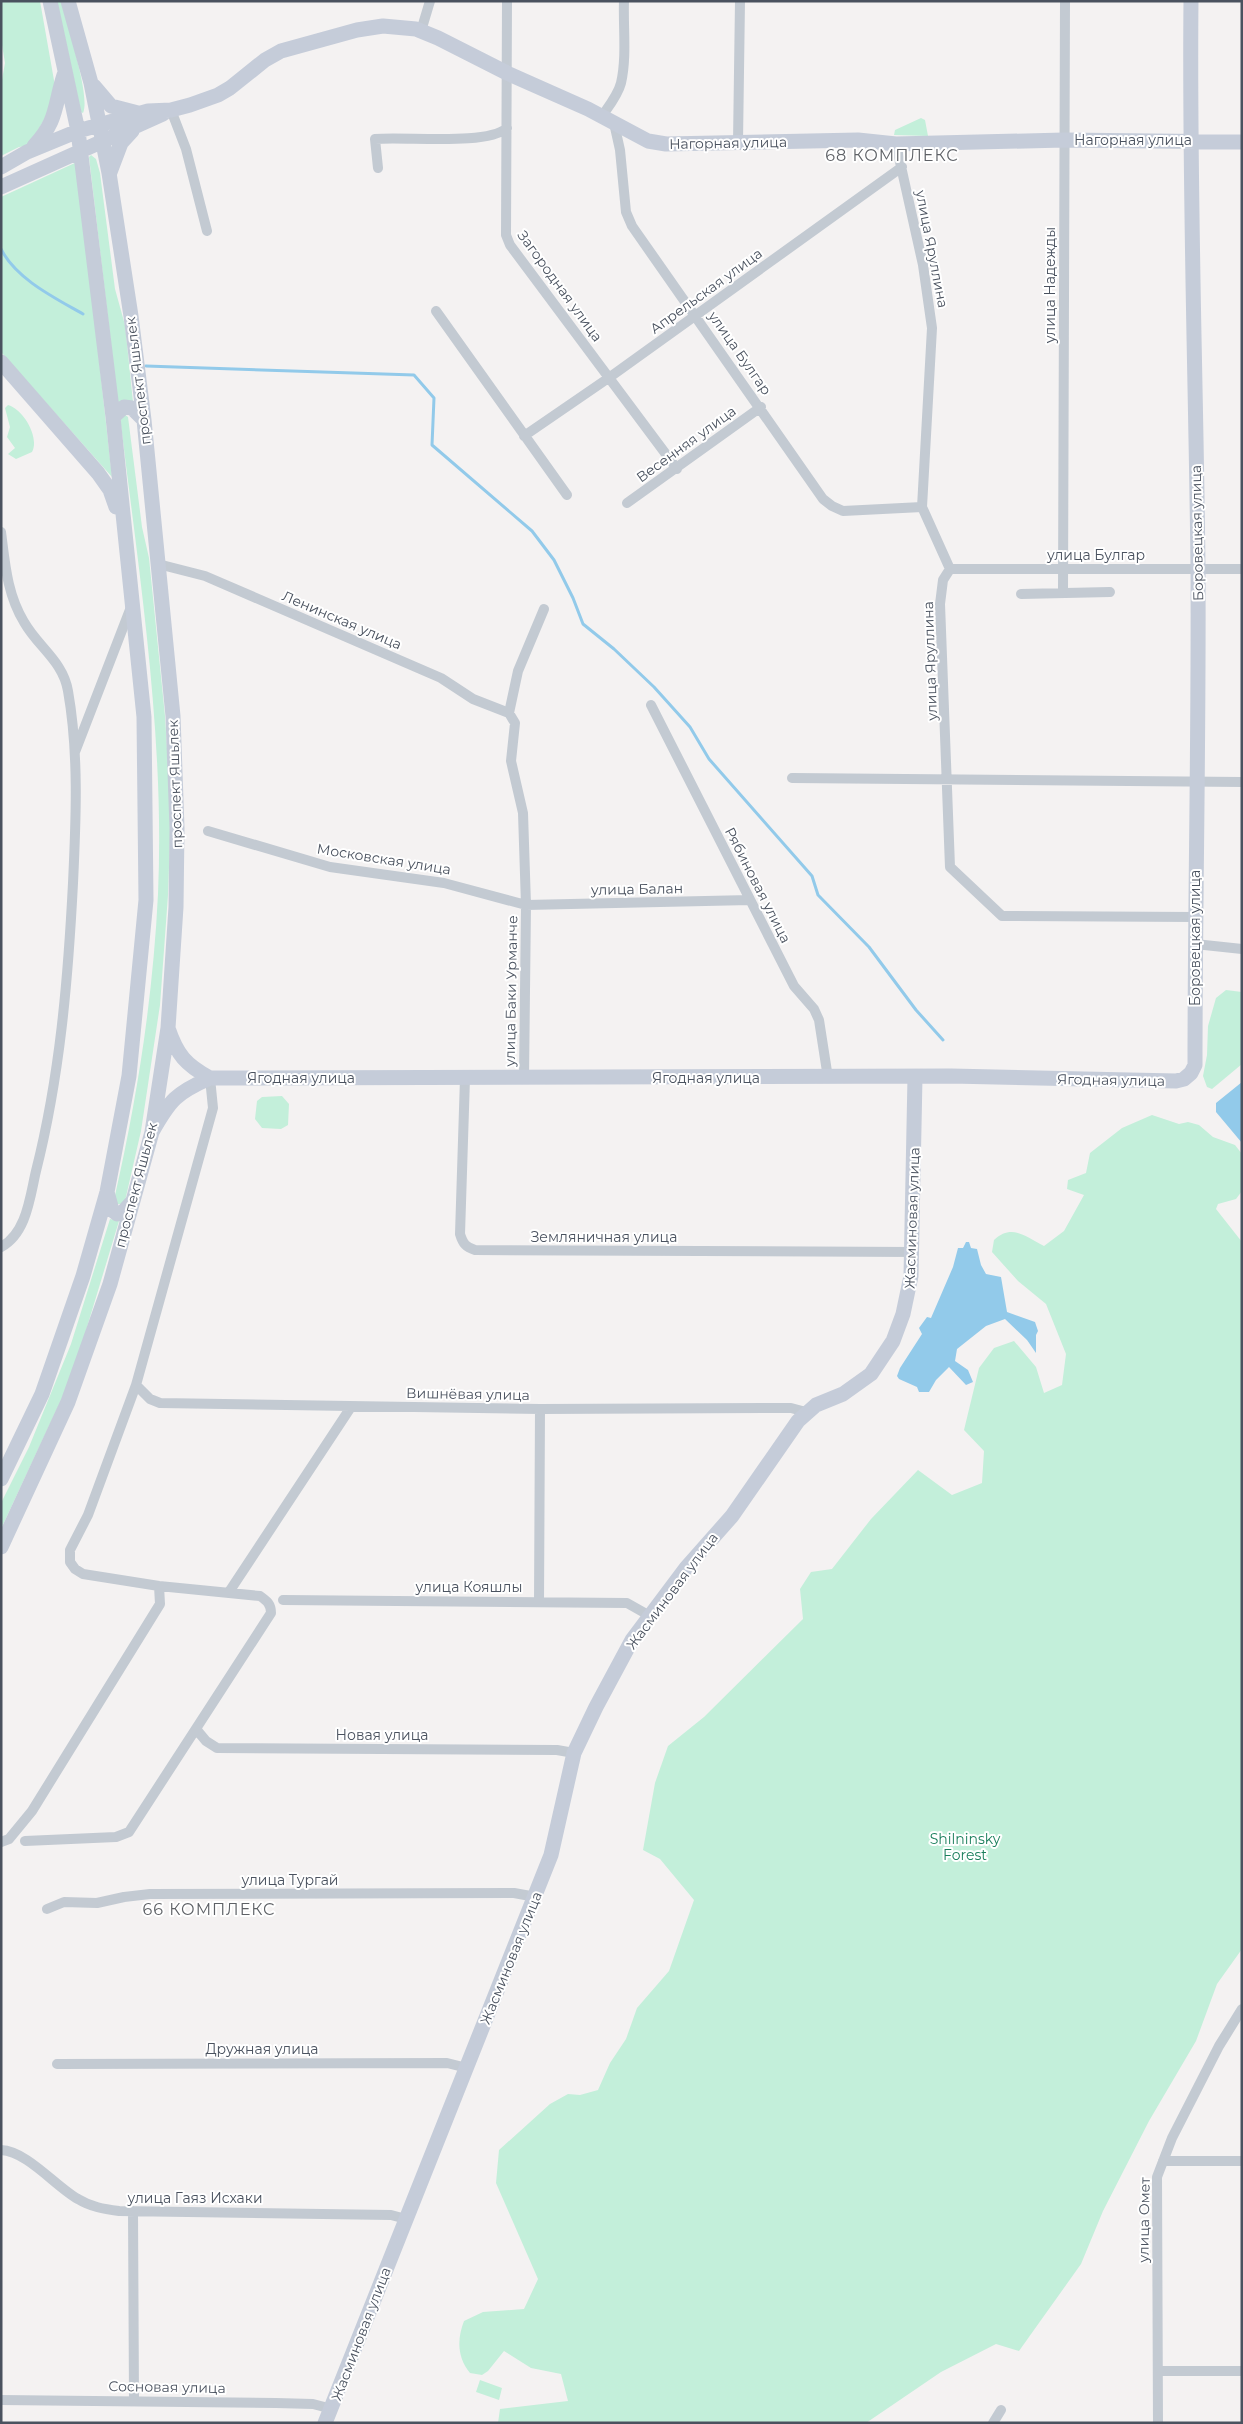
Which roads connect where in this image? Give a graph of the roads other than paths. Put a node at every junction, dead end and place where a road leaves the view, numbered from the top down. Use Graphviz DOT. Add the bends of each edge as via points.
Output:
graph roads {
  1 [pos="50,1"];
  2 [pos="68,1"];
  3 [pos="430,1"];
  4 [pos="507,1"];
  5 [pos="624,1"];
  6 [pos="740,1"];
  7 [pos="1064,1"];
  8 [pos="1191,1"];
  9 [pos="421,30"];
  10 [pos="65,72"];
  11 [pos="508,73"];
  12 [pos="92,83"];
  13 [pos="171,110"];
  14 [pos="141,118"];
  15 [pos="608,120"];
  16 [pos="100,125"];
  17 [pos="507,128"];
  18 [pos="78,131"];
  19 [pos="1064,140"];
  20 [pos="1189,141"];
  21 [pos="103,142"];
  22 [pos="738,142"];
  23 [pos="1242,142"];
  24 [pos="896,144"];
  25 [pos="80,150"];
  26 [pos="27,152"];
  27 [pos="1,167"];
  28 [pos="902,167"];
  29 [pos="378,168"];
  30 [pos="109,174"];
  31 [pos="1,187"];
  32 [pos="207,231"];
  33 [pos="436,311"];
  34 [pos="696,315"];
  35 [pos="1,362"];
  36 [pos="610,377"];
  37 [pos="761,407"];
  38 [pos="113,417"];
  39 [pos="144,420"];
  40 [pos="524,436"];
  41 [pos="677,468"];
  42 [pos="567,495"];
  43 [pos="627,503"];
  44 [pos="922,507"];
  45 [pos="1,532"];
  46 [pos="124,532"];
  47 [pos="158,564"];
  48 [pos="950,569"];
  49 [pos="1198,569"];
  50 [pos="1242,569"];
  51 [pos="1062,570"];
  52 [pos="1110,592"];
  53 [pos="1063,593"];
  54 [pos="1021,594"];
  55 [pos="133,602"];
  56 [pos="544,609"];
  57 [pos="651,705"];
  58 [pos="509,713"];
  59 [pos="74,755"];
  60 [pos="792,778"];
  61 [pos="948,781"];
  62 [pos="1196,781"];
  63 [pos="1242,782"];
  64 [pos="208,832"];
  65 [pos="750,900"];
  66 [pos="526,906"];
  67 [pos="1194,917"];
  68 [pos="1195,944"];
  69 [pos="1242,949"];
  70 [pos="168,1028"];
  71 [pos="1195,1065"];
  72 [pos="916,1077"];
  73 [pos="210,1078"];
  74 [pos="465,1078"];
  75 [pos="524,1078"];
  76 [pos="828,1078"];
  77 [pos="152,1132"];
  78 [pos="107,1192"];
  79 [pos="132,1202"];
  80 [pos="1,1247"];
  81 [pos="913,1252"];
  82 [pos="136,1386"];
  83 [pos="351,1407"];
  84 [pos="540,1409"];
  85 [pos="806,1412"];
  86 [pos="1,1479"];
  87 [pos="1,1547"];
  88 [pos="159,1586"];
  89 [pos="229,1592"];
  90 [pos="283,1600"];
  91 [pos="539,1602"];
  92 [pos="650,1616"];
  93 [pos="196,1729"];
  94 [pos="574,1753"];
  95 [pos="25,1841"];
  96 [pos="1,1842"];
  97 [pos="536,1897"];
  98 [pos="47,1909"];
  99 [pos="1242,2009"];
  100 [pos="57,2064"];
  101 [pos="467,2068"];
  102 [pos="1,2150"];
  103 [pos="1162,2161"];
  104 [pos="1242,2161"];
  105 [pos="134,2211"];
  106 [pos="406,2219"];
  107 [pos="1158,2371"];
  108 [pos="1242,2371"];
  109 [pos="1,2400"];
  110 [pos="134,2400"];
  111 [pos="1001,2410"];
  112 [pos="328,2416"];
  113 [pos="993,2423"];
  114 [pos="1158,2423"];
  1 -- 10 [label="street, проспект Яшьлек"];
  2 -- 12 [label="street, проспект Яшьлек"];
  3 -- 9 [label="street"];
  4 -- 11 [label="street, Загородная улица"];
  5 -- 15 [label="street" via="621,83"];
  6 -- 22 [label="street"];
  7 -- 19 [label="street, улица Надежды"];
  8 -- 20 [label="street, Боровецкая улица"];
  9 -- 11 [label="street, Нагорная улица"];
  9 -- 13 [label="street, Нагорная улица" via="402,26 369,27 281,51 218,95"];
  10 -- 18 [label="street, проспект Яшьлек"];
  10 -- 26 [label="street" via="52,122"];
  11 -- 15 [label="street, Нагорная улица"];
  11 -- 17 [label="street, Загородная улица"];
  12 -- 14 [label="street" via="111,106"];
  12 -- 16 [label="street, проспект Яшьлек"];
  13 -- 14 [label="street, Нагорная улица"];
  13 -- 32 [label="street" via="186,148"];
  14 -- 16 [label="street"];
  14 -- 21 [label="street"];
  14 -- 30 [label="street" via="121,143"];
  15 -- 22 [label="street, Нагорная улица" via="648,141 666,144"];
  15 -- 34 [label="street, улица Булгар" via="620,150 626,212 632,226"];
  16 -- 18 [label="street"];
  16 -- 21 [label="street, проспект Яшьлек"];
  17 -- 29 [label="street" via="495,135 462,138 375,139"];
  17 -- 36 [label="street, Загородная улица" via="506,235 510,245"];
  18 -- 25 [label="street, проспект Яшьлек"];
  18 -- 26 [label="street"];
  19 -- 20 [label="street, Нагорная улица"];
  19 -- 24 [label="street, Нагорная улица"];
  19 -- 51 [label="street, улица Надежды"];
  20 -- 23 [label="street, Нагорная улица"];
  20 -- 49 [label="street, Боровецкая улица"];
  21 -- 25 [label="street"];
  21 -- 30 [label="street, проспект Яшьлек"];
  22 -- 24 [label="street, Нагорная улица" via="858,140"];
  24 -- 28 [label="street, улица Яруллина"];
  25 -- 31 [label="street"];
  25 -- 38 [label="street, проспект Яшьлек"];
  26 -- 27 [label="street"];
  28 -- 34 [label="street, Апрельская улица"];
  28 -- 44 [label="street, улица Яруллина" via="926,280 932,328"];
  30 -- 39 [label="street, проспект Яшьлек"];
  33 -- 40 [label="street"];
  34 -- 36 [label="street, Апрельская улица"];
  34 -- 37 [label="street, улица Булгар"];
  35 -- 46 [label="street" via="98,473 110,490"];
  36 -- 40 [label="street, Апрельская улица"];
  36 -- 41 [label="street, Загородная улица"];
  37 -- 41 [label="street, Весенняя улица"];
  37 -- 44 [label="street, улица Булгар" via="832,506 843,511"];
  38 -- 39 [label="street" via="124,406 132,408"];
  38 -- 46 [label="street, проспект Яшьлек"];
  39 -- 47 [label="street, проспект Яшьлек"];
  40 -- 42 [label="street"];
  41 -- 43 [label="street, Весенняя улица"];
  44 -- 48 [label="street, улица Яруллина"];
  45 -- 59 [label="street" via="6,574 16,609 56,660 65,678"];
  46 -- 55 [label="street, проспект Яшьлек"];
  47 -- 58 [label="street, Ленинская улица" via="205,576 441,678 473,699"];
  47 -- 70 [label="street, проспект Яшьлек" via="173,716 177,828 176,907"];
  48 -- 51 [label="street, улица Булгар"];
  48 -- 61 [label="street, улица Яруллина" via="943,580 940,604"];
  49 -- 50 [label="street, улица Булгар"];
  49 -- 51 [label="street, улица Булгар"];
  49 -- 62 [label="street, Боровецкая улица"];
  51 -- 53 [label="street, улица Надежды"];
  52 -- 53 [label="street"];
  53 -- 54 [label="street"];
  55 -- 59 [label="street"];
  55 -- 78 [label="street, проспект Яшьлек" via="144,717 146,900 129,1076"];
  56 -- 58 [label="street" via="518,671"];
  57 -- 65 [label="street, Рябиновая улица"];
  58 -- 66 [label="street, улица Баки Урманче" via="515,722 511,760 523,813"];
  59 -- 80 [label="street" via="76,826 69,963 54,1088 24,1219 18,1232"];
  60 -- 61 [label="street"];
  61 -- 62 [label="street"];
  61 -- 67 [label="street, улица Яруллина" via="950,867 1002,916"];
  62 -- 63 [label="street"];
  62 -- 67 [label="street, Боровецкая улица"];
  64 -- 66 [label="street, Московская улица" via="330,867 444,883"];
  65 -- 66 [label="street, улица Балан"];
  65 -- 76 [label="street, Рябиновая улица" via="794,986 819,1020"];
  66 -- 75 [label="street, улица Баки Урманче"];
  67 -- 68 [label="street, Боровецкая улица"];
  68 -- 69 [label="street"];
  68 -- 71 [label="street, Боровецкая улица"];
  70 -- 73 [label="street" via="184,1060"];
  70 -- 77 [label="street, проспект Яшьлек"];
  71 -- 72 [label="street, Ягодная улица" via="1184,1079 1176,1081"];
  72 -- 76 [label="street, Ягодная улица"];
  72 -- 81 [label="street, Жасминовая улица"];
  73 -- 74 [label="street, Ягодная улица"];
  73 -- 77 [label="street" via="184,1090 167,1105"];
  73 -- 82 [label="street" via="213,1108"];
  74 -- 75 [label="street, Ягодная улица"];
  74 -- 81 [label="street, Земляничная улица" via="460,1234 462,1243 467,1247 475,1250"];
  75 -- 76 [label="street, Ягодная улица"];
  77 -- 79 [label="street, проспект Яшьлек"];
  78 -- 79 [label="street" via="112,1210 117,1214"];
  78 -- 86 [label="street, проспект Яшьлек" via="83,1276 42,1394"];
  79 -- 87 [label="street, проспект Яшьлек" via="110,1284 68,1402"];
  81 -- 85 [label="street, Жасминовая улица" via="907,1301 893,1341 882,1358 871,1374 854,1388"];
  82 -- 83 [label="street, Вишнёвая улица" via="160,1404"];
  82 -- 88 [label="street" via="88,1515 70,1550 70,1562 83,1574"];
  83 -- 84 [label="street, Вишнёвая улица"];
  83 -- 89 [label="street"];
  84 -- 85 [label="street, Вишнёвая улица" via="791,1408"];
  84 -- 91 [label="street"];
  85 -- 92 [label="street, Жасминовая улица" via="732,1516 686,1568"];
  88 -- 89 [label="street"];
  88 -- 96 [label="street" via="160,1604 32,1811 9,1840"];
  89 -- 93 [label="street" via="260,1596 271,1607 271,1613"];
  90 -- 91 [label="street, улица Кояшлы"];
  91 -- 92 [label="street, улица Кояшлы" via="627,1602"];
  92 -- 94 [label="street, Жасминовая улица" via="629,1647"];
  93 -- 94 [label="street, Новая улица" via="217,1748 557,1750"];
  93 -- 95 [label="street" via="129,1832 116,1837"];
  94 -- 97 [label="street, Жасминовая улица" via="554,1847"];
  97 -- 98 [label="street, улица Тургай" via="514,1893 150,1894 97,1903 64,1902"];
  97 -- 101 [label="street, Жасминовая улица"];
  99 -- 103 [label="street, улица Омет" via="1219,2046"];
  100 -- 101 [label="street, Дружная улица" via="447,2063"];
  101 -- 106 [label="street, Жасминовая улица"];
  102 -- 105 [label="street, улица Гаяз Исхаки" via="21,2156 78,2199 100,2209"];
  103 -- 104 [label="street"];
  103 -- 107 [label="street, улица Омет" via="1156,2196"];
  105 -- 106 [label="street, улица Гаяз Исхаки" via="391,2214"];
  105 -- 110 [label="street"];
  106 -- 112 [label="street, Жасминовая улица"];
  107 -- 108 [label="street"];
  107 -- 114 [label="street, улица Омет"];
  109 -- 110 [label="street, Сосновая улица"];
  110 -- 112 [label="street, Сосновая улица" via="312,2404"];
  111 -- 113 [label="street"];
}
